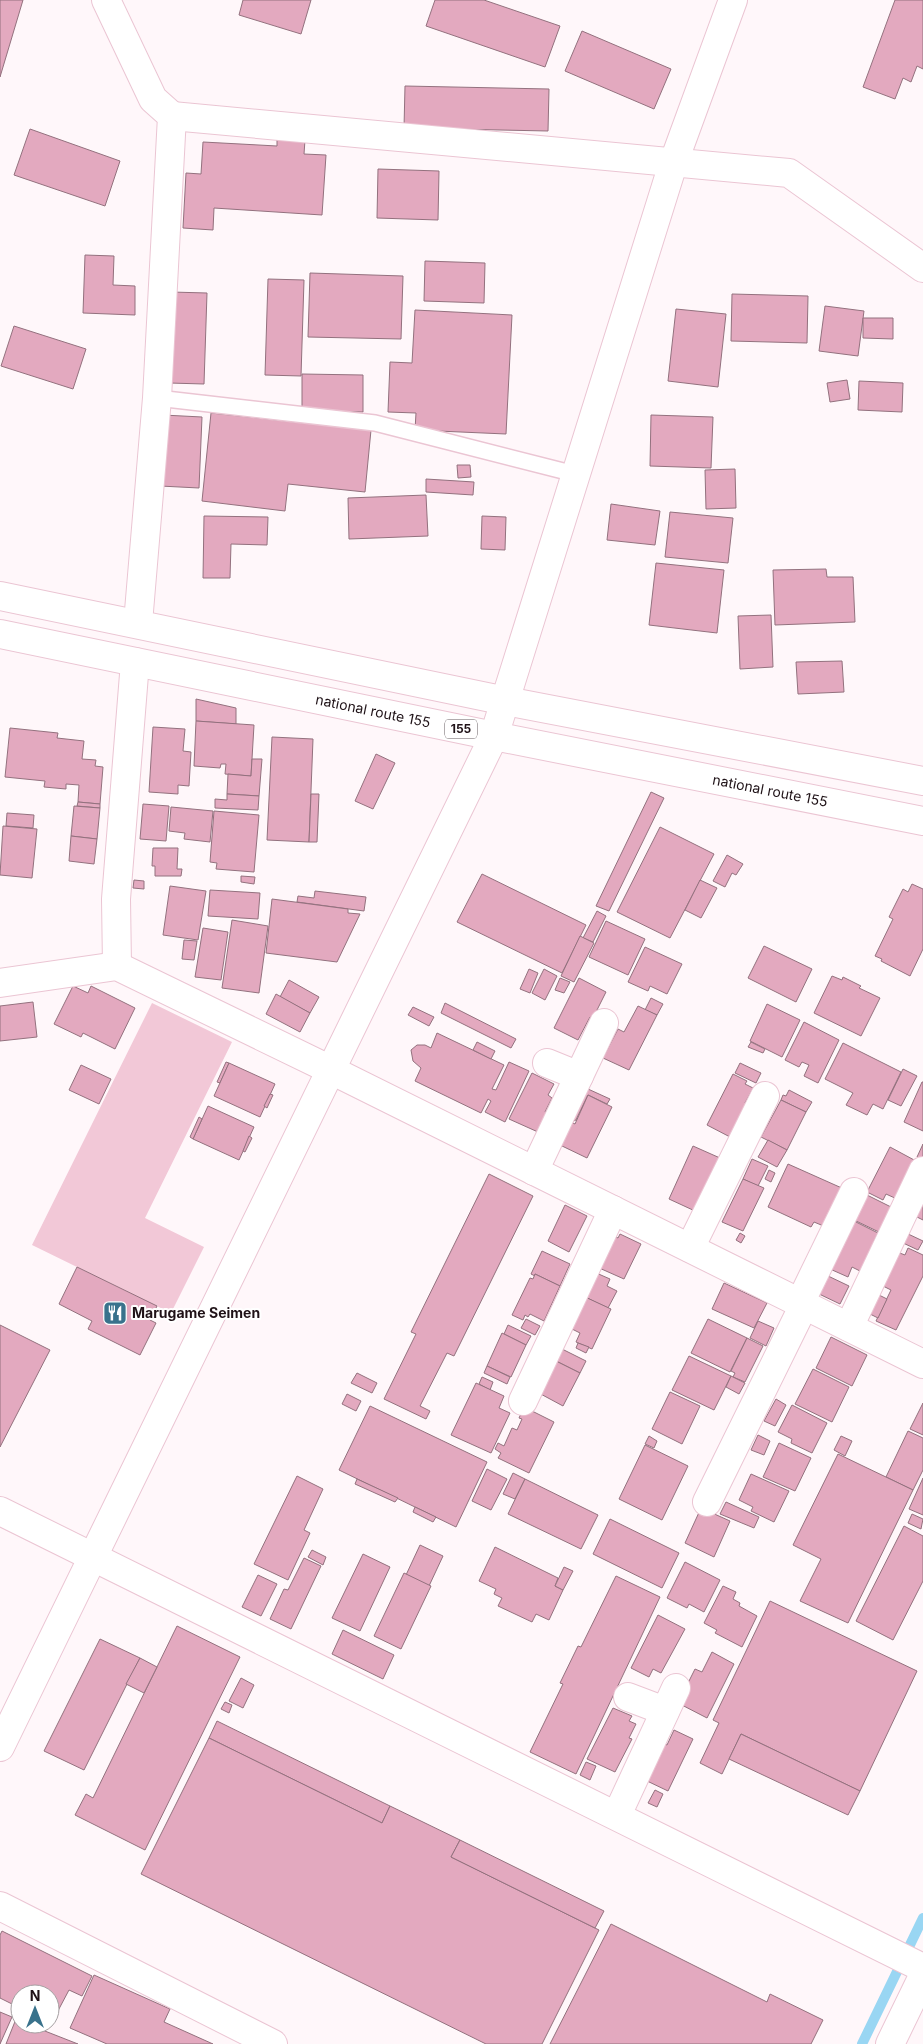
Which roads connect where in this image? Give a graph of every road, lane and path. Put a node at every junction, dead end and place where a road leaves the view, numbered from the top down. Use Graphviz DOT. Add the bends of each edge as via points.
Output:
graph roads {
  1 [pos="106,0"];
  2 [pos="733,0"];
  3 [pos="172,116"];
  4 [pos="673,164"];
  5 [pos="923,268"];
  6 [pos="157,398"];
  7 [pos="575,474"];
  8 [pos="0,596"];
  9 [pos="138,623"];
  10 [pos="0,634"];
  11 [pos="135,662"];
  12 [pos="506,701"];
  13 [pos="494,736"];
  14 [pos="923,781"];
  15 [pos="923,821"];
  16 [pos="117,966"];
  17 [pos="0,983"];
  18 [pos="604,1023"];
  19 [pos="547,1063"];
  20 [pos="331,1070"];
  21 [pos="579,1076"];
  22 [pos="765,1096"];
  23 [pos="534,1171"];
  24 [pos="923,1171"];
  25 [pos="854,1192"];
  26 [pos="614,1210"];
  27 [pos="690,1248"];
  28 [pos="802,1304"];
  29 [pos="849,1327"];
  30 [pos="923,1364"];
  31 [pos="523,1402"];
  32 [pos="707,1502"];
  33 [pos="0,1511"];
  34 [pos="93,1556"];
  35 [pos="628,1697"];
  36 [pos="0,1747"];
  37 [pos="617,1815"];
  38 [pos="0,1906"];
  39 [pos="920,1969"];
  40 [pos="273,2044"];
  41 [pos="890,2044"];
  1 -- 3 [label="main road" via="153,99"];
  2 -- 4 [label="main road"];
  3 -- 4 [label="main road"];
  3 -- 6 [label="main road"];
  4 -- 5 [label="main road" via="789,173"];
  4 -- 7 [label="main road"];
  6 -- 7 [label="lane" via="375,423"];
  6 -- 9 [label="main road"];
  7 -- 12 [label="main road"];
  8 -- 9 [label="main road"];
  9 -- 12 [label="main road"];
  10 -- 11 [label="main road, national route 155 / 155"];
  11 -- 13 [label="main road, national route 155 / 155"];
  11 -- 16 [label="main road" via="116,899"];
  12 -- 13 [label="main road"];
  12 -- 14 [label="main road"];
  13 -- 15 [label="main road, national route 155 / 155"];
  13 -- 20 [label="main road"];
  16 -- 17 [label="main road"];
  16 -- 20 [label="main road"];
  18 -- 21 [label="main road"];
  19 -- 21 [label="main road"];
  20 -- 23 [label="main road"];
  20 -- 34 [label="main road"];
  21 -- 23 [label="main road"];
  22 -- 27 [label="main road"];
  23 -- 26 [label="main road"];
  24 -- 29 [label="main road"];
  25 -- 28 [label="main road"];
  26 -- 27 [label="main road"];
  26 -- 31 [label="main road"];
  27 -- 28 [label="main road"];
  28 -- 29 [label="main road"];
  28 -- 32 [label="main road"];
  29 -- 30 [label="main road"];
  33 -- 34 [label="main road"];
  34 -- 36 [label="main road"];
  34 -- 37 [label="main road"];
  35 -- 37 [label="main road" via="670,1700"];
  37 -- 39 [label="main road"];
  38 -- 40 [label="main road"];
  39 -- 41 [label="main road"];
}
